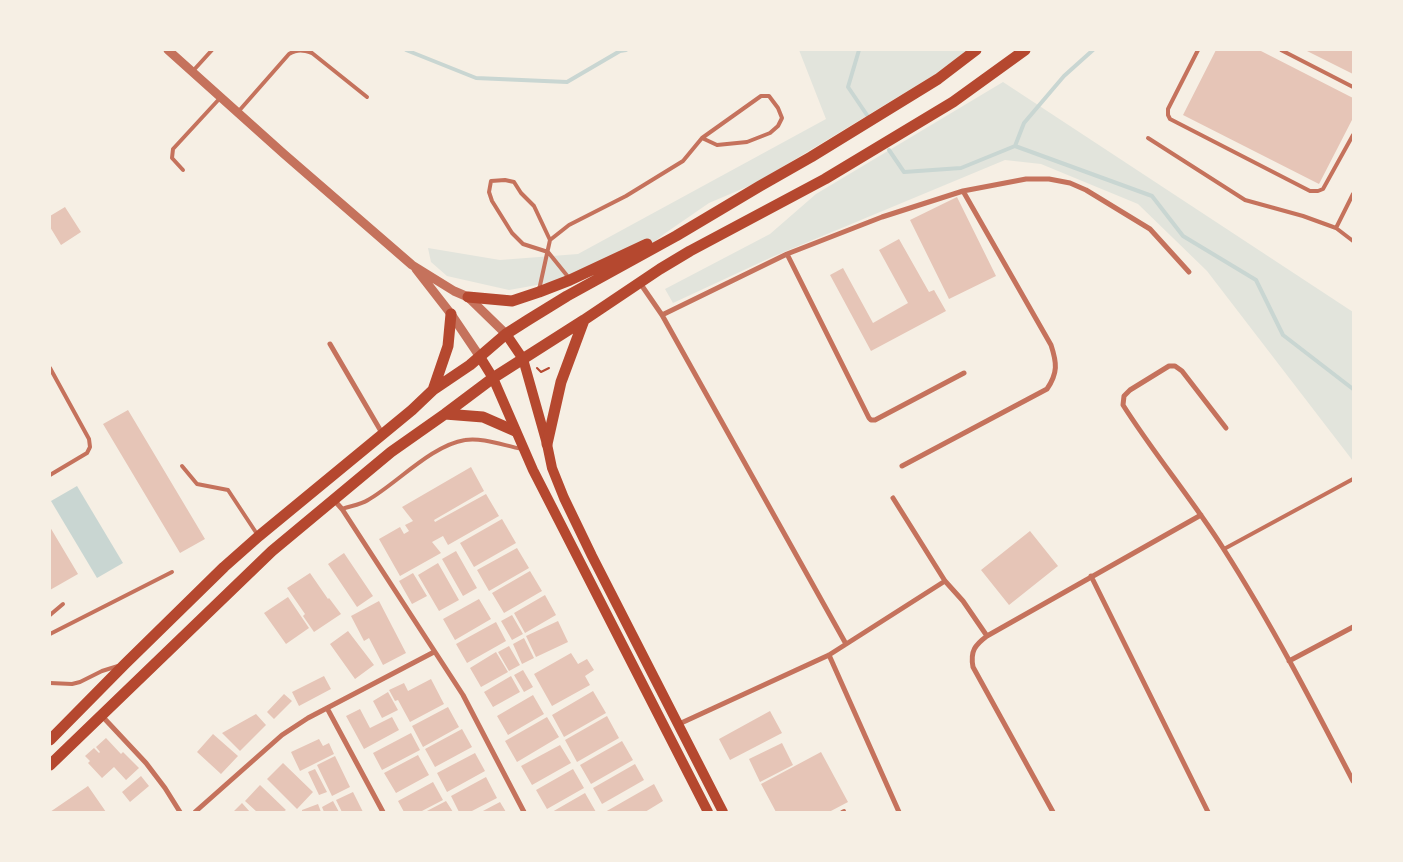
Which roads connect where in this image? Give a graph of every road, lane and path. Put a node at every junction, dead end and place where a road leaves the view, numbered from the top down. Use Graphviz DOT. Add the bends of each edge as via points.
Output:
graph roads {
  1 [pos="168,50"];
  2 [pos="212,50"];
  3 [pos="976,50"];
  4 [pos="1025,50"];
  5 [pos="1198,50"];
  6 [pos="1281,50"];
  7 [pos="192,72"];
  8 [pos="1353,87"];
  9 [pos="221,97"];
  10 [pos="368,97"];
  11 [pos="238,112"];
  12 [pos="1353,135"];
  13 [pos="702,138"];
  14 [pos="1148,138"];
  15 [pos="183,170"];
  16 [pos="963,191"];
  17 [pos="1353,194"];
  18 [pos="721,210"];
  19 [pos="1336,228"];
  20 [pos="550,240"];
  21 [pos="1353,241"];
  22 [pos="548,252"];
  23 [pos="786,254"];
  24 [pos="412,265"];
  25 [pos="1189,272"];
  26 [pos="570,280"];
  27 [pos="639,283"];
  28 [pos="538,292"];
  29 [pos="468,298"];
  30 [pos="450,314"];
  31 [pos="662,315"];
  32 [pos="584,320"];
  33 [pos="506,334"];
  34 [pos="330,344"];
  35 [pos="480,357"];
  36 [pos="526,357"];
  37 [pos="50,368"];
  38 [pos="549,368"];
  39 [pos="964,373"];
  40 [pos="493,378"];
  41 [pos="433,390"];
  42 [pos="445,414"];
  43 [pos="1226,428"];
  44 [pos="515,431"];
  45 [pos="382,433"];
  46 [pos="547,444"];
  47 [pos="523,450"];
  48 [pos="182,466"];
  49 [pos="902,466"];
  50 [pos="50,475"];
  51 [pos="1353,480"];
  52 [pos="893,498"];
  53 [pos="334,500"];
  54 [pos="342,509"];
  55 [pos="1201,515"];
  56 [pos="259,536"];
  57 [pos="1224,549"];
  58 [pos="172,572"];
  59 [pos="1092,576"];
  60 [pos="945,580"];
  61 [pos="64,604"];
  62 [pos="50,615"];
  63 [pos="1353,628"];
  64 [pos="50,632"];
  65 [pos="987,636"];
  66 [pos="846,644"];
  67 [pos="434,652"];
  68 [pos="829,655"];
  69 [pos="1290,661"];
  70 [pos="125,664"];
  71 [pos="50,683"];
  72 [pos="327,708"];
  73 [pos="101,716"];
  74 [pos="679,724"];
  75 [pos="51,735"];
  76 [pos="50,765"];
  77 [pos="1353,781"];
  78 [pos="180,812"];
  79 [pos="195,812"];
  80 [pos="383,812"];
  81 [pos="524,812"];
  82 [pos="708,812"];
  83 [pos="723,812"];
  84 [pos="899,812"];
  85 [pos="1054,812"];
  86 [pos="1208,812"];
  1 -- 7 [label="street"];
  2 -- 7 [label="lane"];
  3 -- 18 [label="main road" via="938,79"];
  4 -- 27 [label="main road" via="954,102"];
  5 -- 12 [label="lane" via="1168,109 1170,119 1310,191 1323,189"];
  6 -- 8 [label="lane"];
  7 -- 9 [label="street"];
  9 -- 11 [label="street"];
  9 -- 15 [label="lane" via="173,150 172,158"];
  10 -- 11 [label="lane" via="312,53 296,50"];
  11 -- 24 [label="street"];
  13 -- 13 [label="lane" via="717,145 748,142 770,133 782,118 769,96 761,96"];
  13 -- 20 [label="lane" via="682,161 626,196 569,225"];
  14 -- 19 [label="lane" via="1245,200"];
  16 -- 23 [label="street" via="882,217"];
  16 -- 25 [label="street" via="1026,178 1070,183 1150,229"];
  16 -- 49 [label="street" via="1051,345 1056,369 1046,389"];
  17 -- 19 [label="lane"];
  18 -- 26 [label="main road"];
  18 -- 33 [label="main road"];
  19 -- 21 [label="lane"];
  20 -- 22 [label="lane"];
  20 -- 22 [label="lane" via="534,206 514,182 491,181 489,192 492,201 512,233 523,244"];
  22 -- 26 [label="lane"];
  22 -- 28 [label="lane"];
  23 -- 31 [label="street"];
  23 -- 39 [label="street" via="868,418 876,420"];
  24 -- 29 [label="street"];
  24 -- 30 [label="street"];
  26 -- 28 [label="main road"];
  27 -- 31 [label="street"];
  27 -- 32 [label="main road"];
  28 -- 29 [label="main road" via="506,301"];
  29 -- 33 [label="street"];
  30 -- 35 [label="street"];
  30 -- 41 [label="main road" via="448,346"];
  31 -- 66 [label="street"];
  32 -- 36 [label="main road"];
  32 -- 46 [label="main road" via="561,382"];
  33 -- 35 [label="main road"];
  33 -- 36 [label="main road"];
  34 -- 45 [label="street"];
  35 -- 40 [label="main road"];
  35 -- 41 [label="main road"];
  36 -- 38 [label="path" via="541,372"];
  36 -- 40 [label="main road"];
  36 -- 46 [label="main road"];
  37 -- 50 [label="lane" via="89,439 90,447 86,453"];
  40 -- 42 [label="main road"];
  40 -- 44 [label="main road"];
  41 -- 45 [label="main road"];
  42 -- 44 [label="main road" via="483,417"];
  42 -- 53 [label="main road" via="391,452"];
  43 -- 55 [label="street" via="1175,366 1169,366 1124,396 1123,405 1134,422"];
  44 -- 47 [label="main road"];
  45 -- 56 [label="main road"];
  46 -- 74 [label="main road" via="564,498"];
  47 -- 54 [label="lane" via="479,440 452,444 432,454 367,501"];
  47 -- 82 [label="main road"];
  48 -- 56 [label="lane" via="197,484 228,490"];
  51 -- 57 [label="lane"];
  52 -- 60 [label="street"];
  53 -- 54 [label="street"];
  53 -- 73 [label="main road" via="272,551"];
  54 -- 67 [label="street"];
  55 -- 57 [label="street"];
  55 -- 59 [label="street"];
  56 -- 70 [label="main road"];
  57 -- 69 [label="street"];
  58 -- 64 [label="lane"];
  59 -- 65 [label="street"];
  59 -- 86 [label="street"];
  60 -- 65 [label="street"];
  60 -- 66 [label="street"];
  61 -- 62 [label="lane"];
  63 -- 69 [label="street"];
  65 -- 85 [label="street" via="974,649 973,667"];
  66 -- 68 [label="street"];
  67 -- 72 [label="street"];
  67 -- 81 [label="street" via="463,695"];
  68 -- 74 [label="street"];
  68 -- 84 [label="street"];
  69 -- 77 [label="street"];
  70 -- 71 [label="lane" via="80,682"];
  70 -- 75 [label="main road"];
  72 -- 79 [label="street" via="282,735"];
  72 -- 80 [label="street"];
  73 -- 76 [label="main road"];
  73 -- 78 [label="street" via="146,763"];
  74 -- 83 [label="main road"];
}
